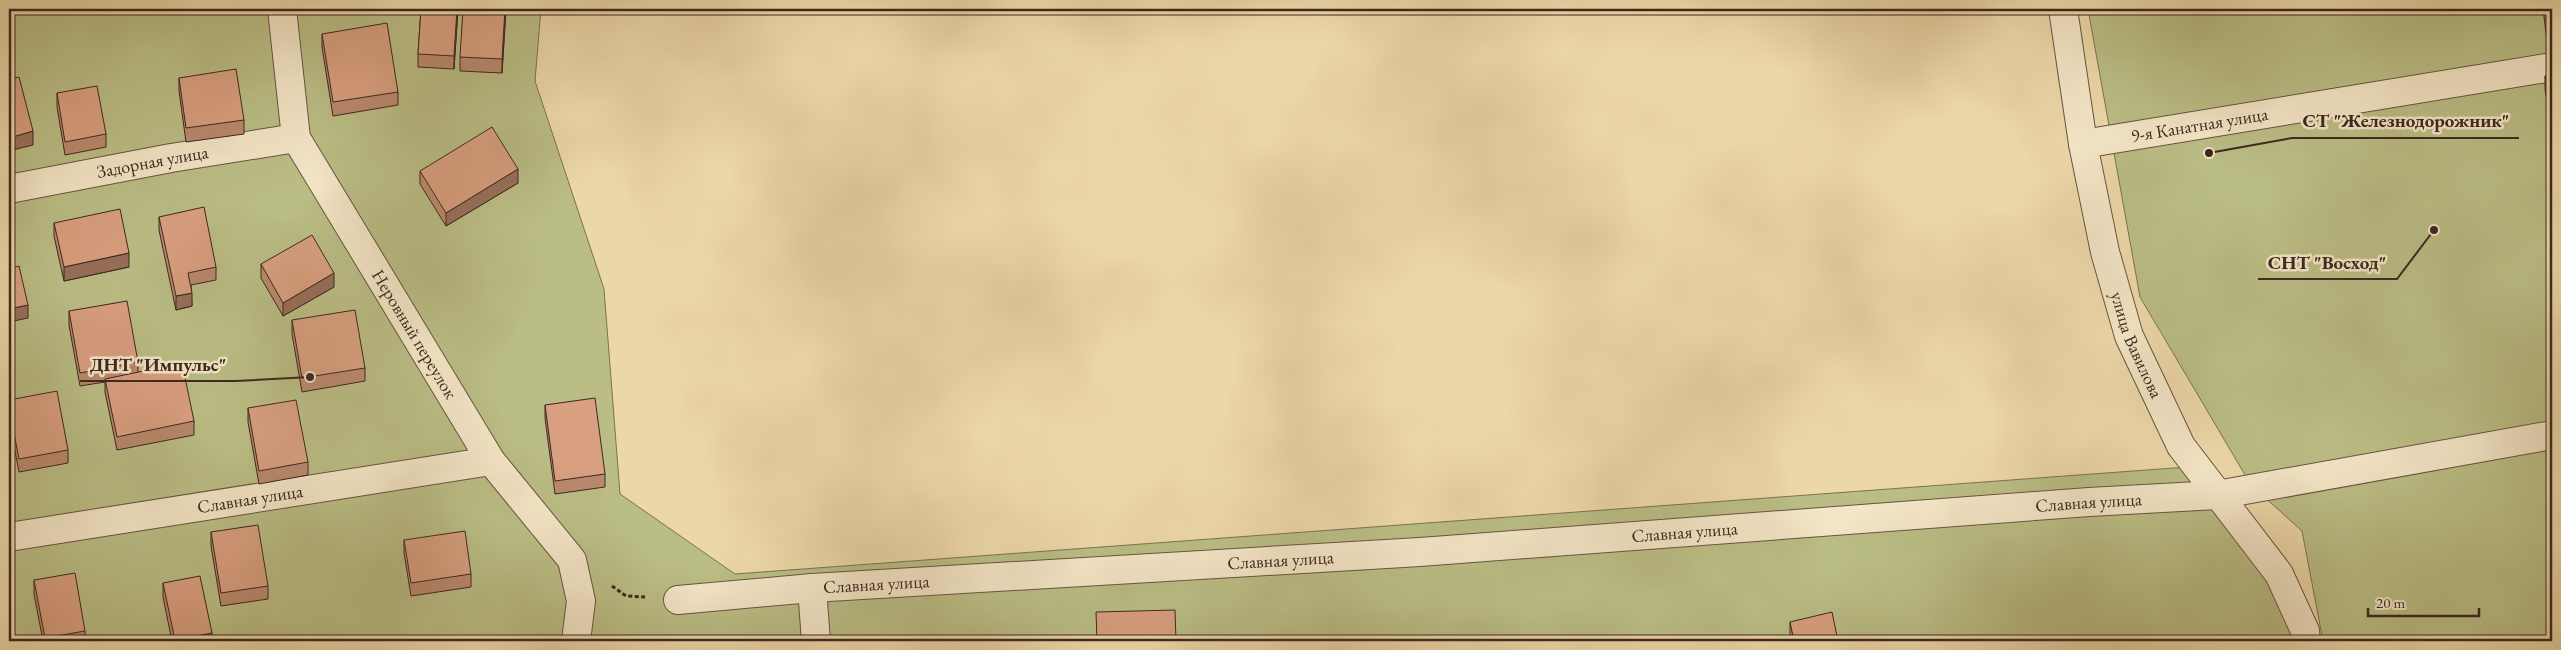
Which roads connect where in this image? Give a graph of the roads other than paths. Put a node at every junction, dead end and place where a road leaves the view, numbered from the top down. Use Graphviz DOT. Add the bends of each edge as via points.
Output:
graph roads {
  1 [pos="282,9"];
  2 [pos="2063,9"];
  3 [pos="2552,67"];
  4 [pos="296,138"];
  5 [pos="2083,144"];
  6 [pos="9,189"];
  7 [pos="2552,435"];
  8 [pos="491,461"];
  9 [pos="2217,496"];
  10 [pos="9,537"];
  11 [pos="812,588"];
  12 [pos="678,600"];
  13 [pos="576,641"];
  14 [pos="816,641"];
  15 [pos="2306,641"];
  1 -- 4 [label="street, Неровный переулок"];
  2 -- 5 [label="street, улица Вавилова"];
  3 -- 5 [label="street, 9-я Канатная улица"];
  4 -- 6 [label="street, Задорная улица"];
  4 -- 8 [label="street, Неровный переулок"];
  5 -- 9 [label="street, улица Вавилова" via="2105,252 2129,336 2181,446"];
  7 -- 9 [label="street, Славная улица"];
  8 -- 10 [label="street, Славная улица"];
  8 -- 13 [label="street, Неровный переулок" via="572,560 581,601"];
  9 -- 11 [label="street, Славная улица" via="2089,502 1420,552"];
  9 -- 15 [label="street, улица Вавилова" via="2280,574 2305,631"];
  11 -- 12 [label="street, Славная улица"];
  11 -- 14 [label="street"];
}
